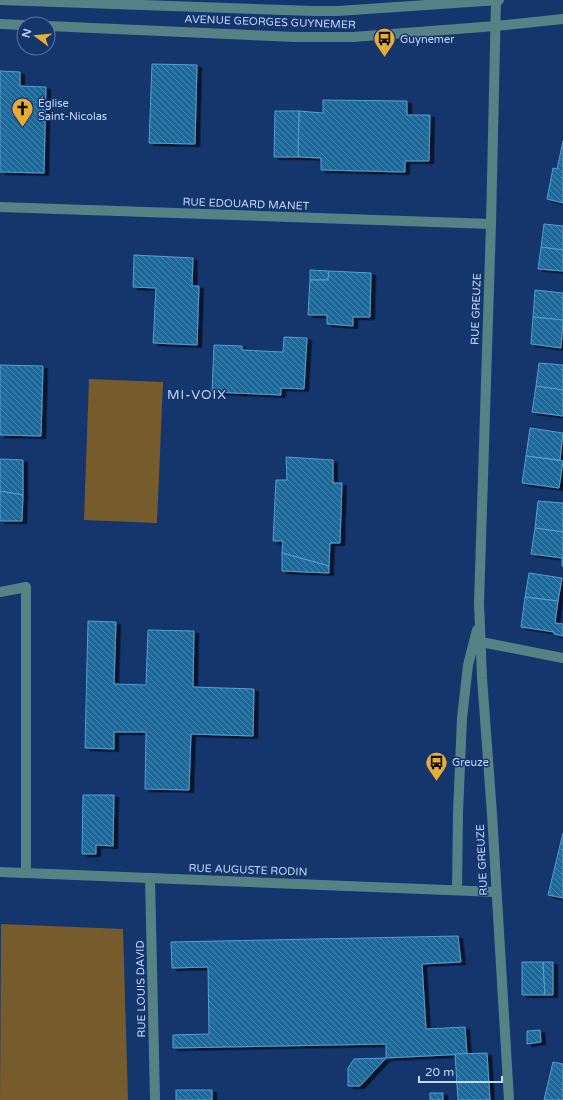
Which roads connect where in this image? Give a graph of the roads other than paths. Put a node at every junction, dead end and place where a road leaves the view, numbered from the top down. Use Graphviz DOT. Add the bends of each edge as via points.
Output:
graph roads {
  1 [pos="0,0"];
  2 [pos="497,0"];
  3 [pos="563,19"];
  4 [pos="0,24"];
  5 [pos="16,25"];
  6 [pos="56,26"];
  7 [pos="496,26"];
  8 [pos="0,206"];
  9 [pos="491,224"];
  10 [pos="0,592"];
  11 [pos="480,619"];
  12 [pos="481,642"];
  13 [pos="563,658"];
  14 [pos="0,872"];
  15 [pos="26,873"];
  16 [pos="150,878"];
  17 [pos="457,890"];
  18 [pos="496,892"];
  19 [pos="155,1100"];
  20 [pos="509,1100"];
  1 -- 2 [label="street, AVENUE GEORGES GUYNEMER" via="338,11"];
  2 -- 7 [label="street, RUE GREUZE"];
  3 -- 7 [label="street, AVENUE GEORGES GUYNEMER"];
  4 -- 5 [label="street"];
  6 -- 7 [label="street, AVENUE GEORGES GUYNEMER" via="327,37"];
  7 -- 9 [label="street, RUE GREUZE"];
  8 -- 9 [label="street, RUE EDOUARD MANET"];
  9 -- 11 [label="street, RUE GREUZE"];
  10 -- 15 [label="street" via="26,587"];
  11 -- 12 [label="street, RUE GREUZE"];
  11 -- 17 [label="street, RUE GREUZE" via="468,665 462,718"];
  12 -- 13 [label="street"];
  12 -- 18 [label="street, RUE GREUZE"];
  14 -- 15 [label="street, RUE AUGUSTE RODIN"];
  15 -- 16 [label="street, RUE AUGUSTE RODIN"];
  16 -- 17 [label="street, RUE AUGUSTE RODIN"];
  16 -- 19 [label="street, RUE LOUIS DAVID"];
  17 -- 18 [label="street, RUE AUGUSTE RODIN"];
  18 -- 20 [label="street, RUE GREUZE"];
}
